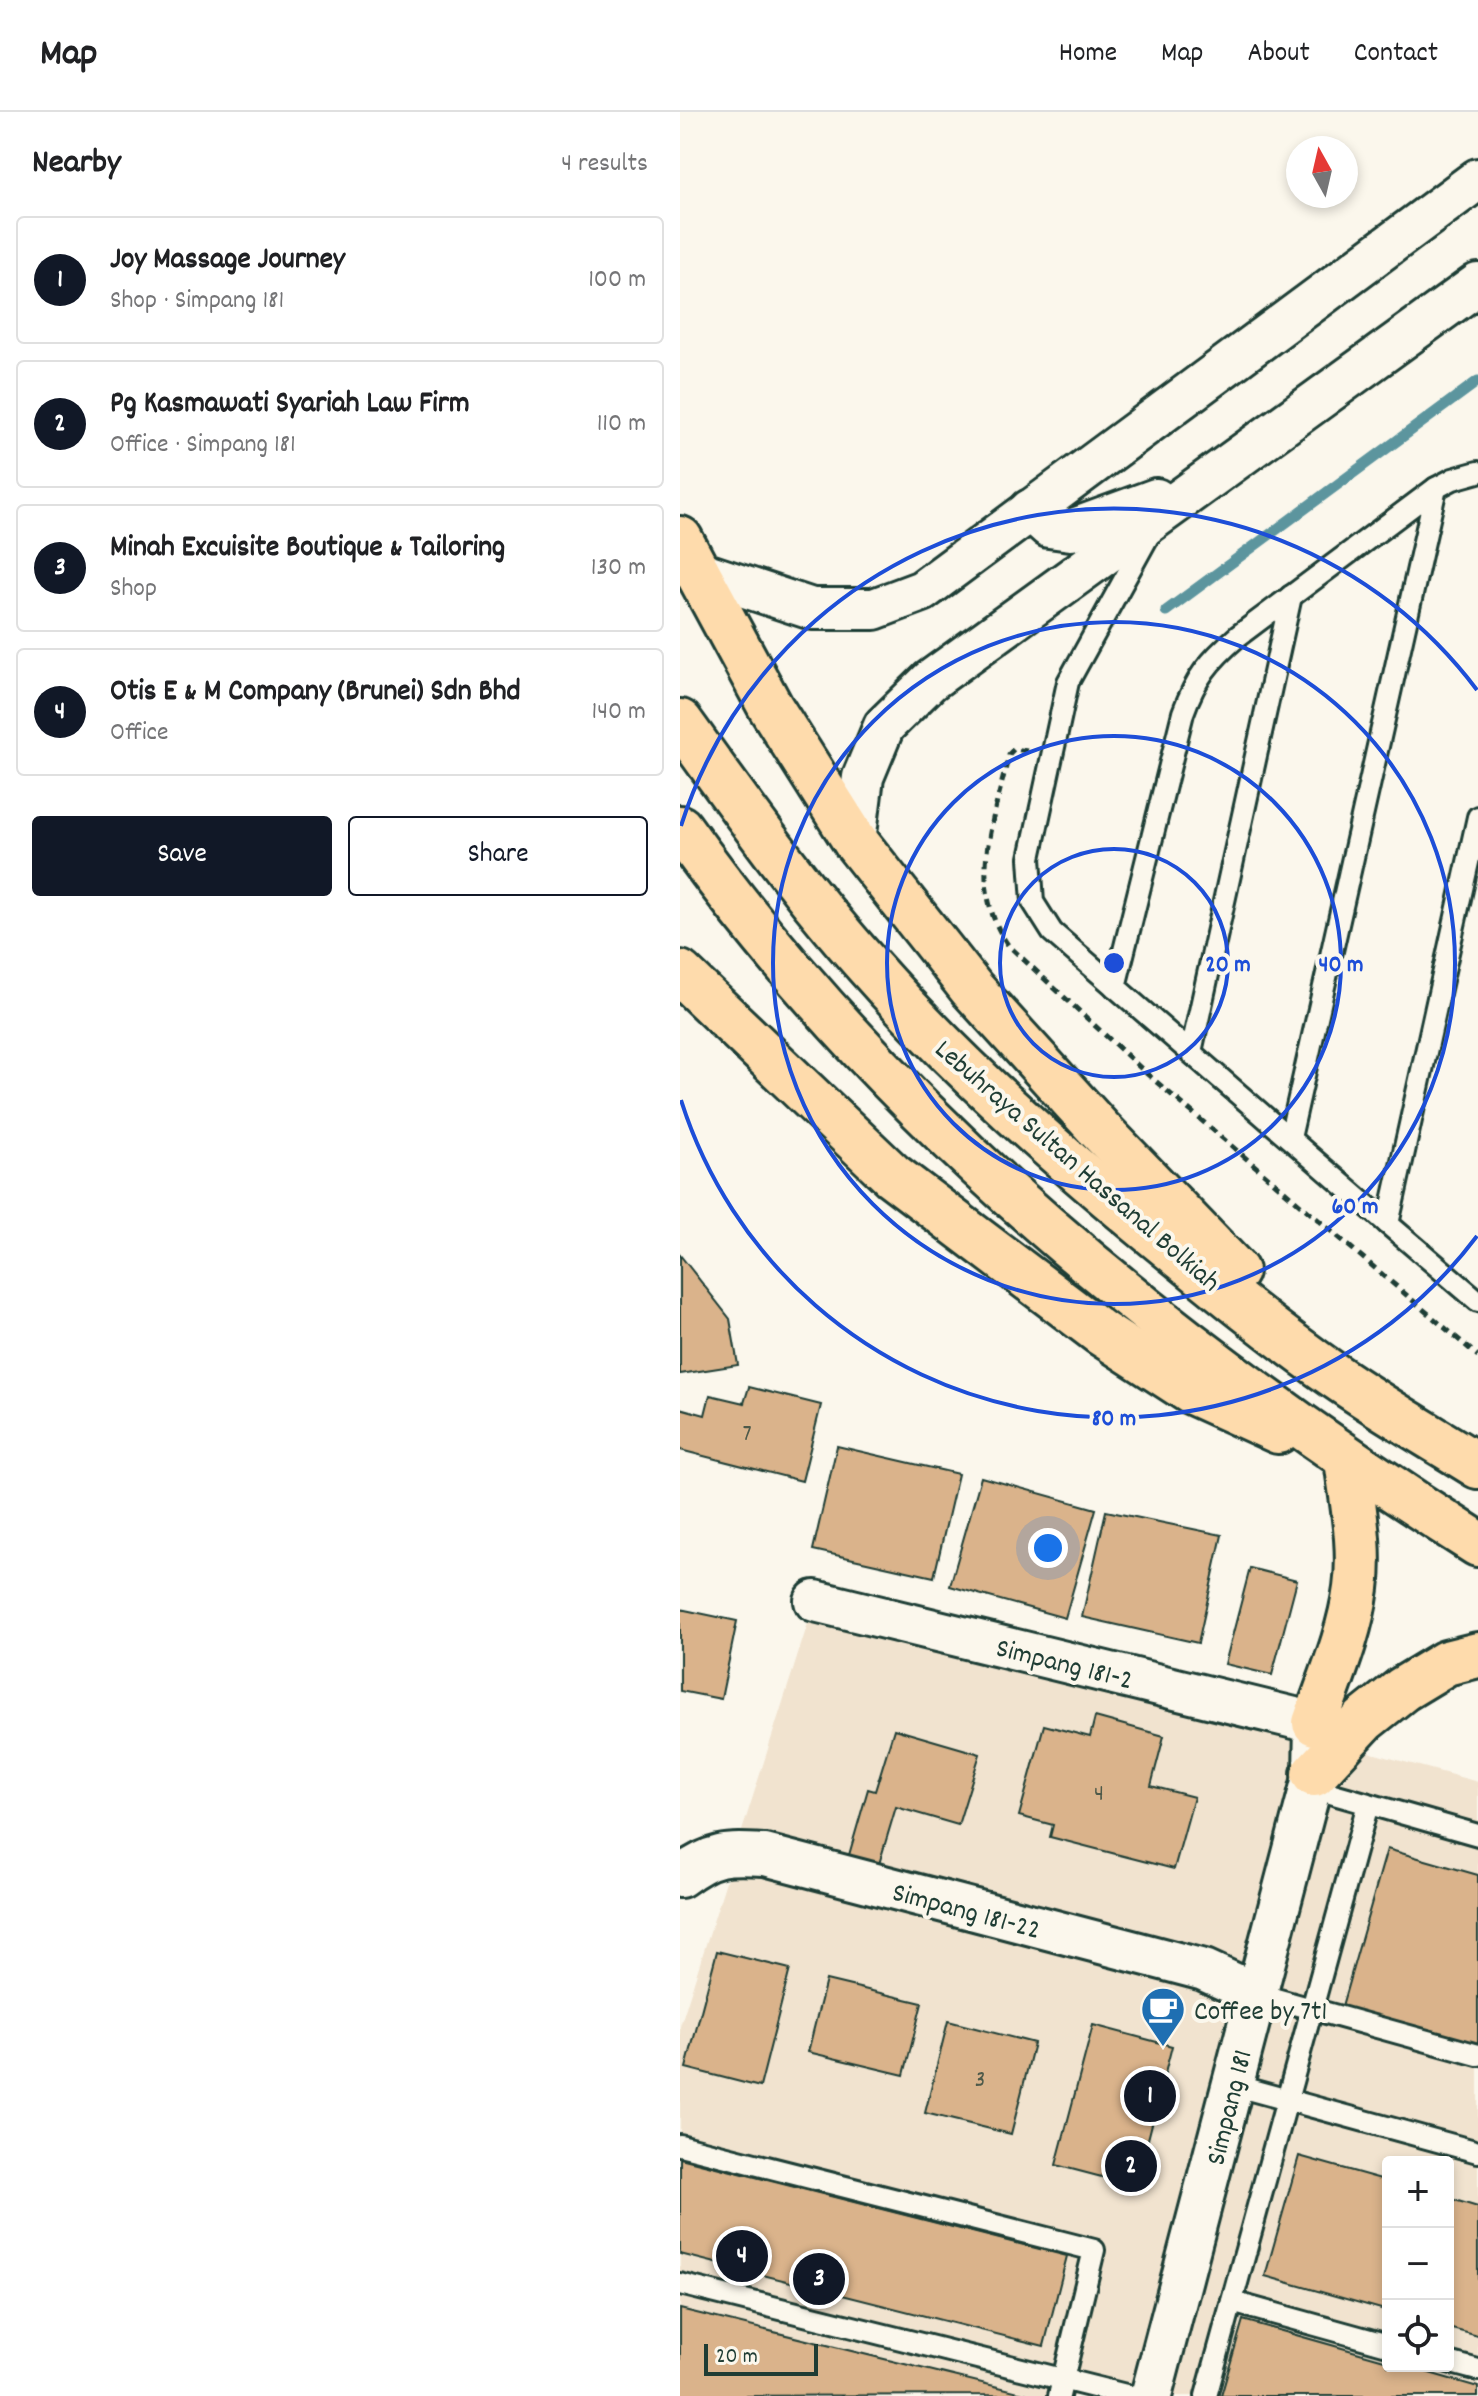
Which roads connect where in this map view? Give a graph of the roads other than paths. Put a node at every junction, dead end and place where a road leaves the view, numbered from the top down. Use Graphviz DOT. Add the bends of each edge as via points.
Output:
graph roads {
  1 [pos="1478,179"];
  2 [pos="1478,284"];
  3 [pos="1478,472"];
  4 [pos="1201,482"];
  5 [pos="1436,488"];
  6 [pos="1030,510"];
  7 [pos="1162,512"];
  8 [pos="688,555"];
  9 [pos="1291,596"];
  10 [pos="680,722"];
  11 [pos="1478,817"];
  12 [pos="680,828"];
  13 [pos="855,841"];
  14 [pos="680,973"];
  15 [pos="1115,987"];
  16 [pos="1191,1052"];
  17 [pos="1290,1138"];
  18 [pos="1388,1224"];
  19 [pos="1478,1301"];
  20 [pos="1337,1377"];
  21 [pos="1344,1457"];
  22 [pos="1478,1466"];
  23 [pos="1478,1544"];
  24 [pos="815,1601"];
  25 [pos="1478,1655"];
  26 [pos="1315,1723"];
  27 [pos="1311,1780"];
  28 [pos="1368,1804"];
  29 [pos="1478,1835"];
  30 [pos="680,1877"];
  31 [pos="1254,1993"];
  32 [pos="1312,2009"];
  33 [pos="1478,2055"];
  34 [pos="1233,2085"];
  35 [pos="1288,2100"];
  36 [pos="680,2145"];
  37 [pos="1478,2152"];
  38 [pos="680,2284"];
  39 [pos="1232,2302"];
  40 [pos="1382,2343"];
  41 [pos="1454,2364"];
  42 [pos="1478,2370"];
  43 [pos="1062,2387"];
  44 [pos="1130,2396"];
  45 [pos="1151,2396"];
  46 [pos="1206,2396"];
  1 -- 6 [label="street"];
  2 -- 4 [label="street"];
  3 -- 5 [label="lane"];
  4 -- 6 [label="street" via="1071,530 1049,527"];
  4 -- 7 [label="street"];
  5 -- 9 [label="lane"];
  5 -- 17 [label="lane"];
  6 -- 8 [label="street" via="922,591 874,609 812,609"];
  7 -- 13 [label="street" via="930,681 884,726 863,777"];
  7 -- 15 [label="lane" via="1068,682 1030,858 1033,902 1040,916"];
  8 -- 13 [label="highway" via="771,708"];
  9 -- 15 [label="lane" via="1216,656 1194,684"];
  9 -- 16 [label="lane"];
  10 -- 20 [label="highway, Lebuhraya Sultan Hassanal Bolkiah" via="799,885 943,1046 1120,1207"];
  11 -- 18 [label="lane"];
  12 -- 21 [label="highway" via="816,999 973,1163 1087,1264"];
  13 -- 20 [label="highway" via="972,989"];
  14 -- 21 [label="highway" via="892,1175 1101,1333 1192,1392"];
  15 -- 16 [label="lane"];
  16 -- 17 [label="lane"];
  17 -- 18 [label="lane"];
  18 -- 19 [label="lane"];
  20 -- 22 [label="highway, Lebuhraya Sultan Hassanal Bolkiah"];
  21 -- 23 [label="highway"];
  21 -- 26 [label="highway" via="1358,1552 1356,1588"];
  24 -- 26 [label="street, Simpang 181-2"];
  25 -- 27 [label="highway" via="1446,1663 1403,1689 1364,1720"];
  26 -- 27 [label="street, Simpang 181"];
  27 -- 28 [label="lane"];
  27 -- 31 [label="street, Simpang 181"];
  28 -- 29 [label="lane"];
  28 -- 32 [label="lane"];
  30 -- 31 [label="street, Simpang 181-22" via="701,1861 726,1854 765,1855 1204,1970"];
  31 -- 32 [label="lane"];
  31 -- 34 [label="street, Simpang 181"];
  32 -- 33 [label="lane"];
  32 -- 35 [label="lane"];
  34 -- 35 [label="lane"];
  34 -- 45 [label="street, Simpang 181"];
  35 -- 37 [label="lane"];
  35 -- 39 [label="lane"];
  36 -- 43 [label="lane" via="1094,2250"];
  38 -- 43 [label="lane"];
  39 -- 40 [label="lane"];
  39 -- 46 [label="lane"];
  41 -- 42 [label="lane"];
  43 -- 44 [label="lane"];
}
